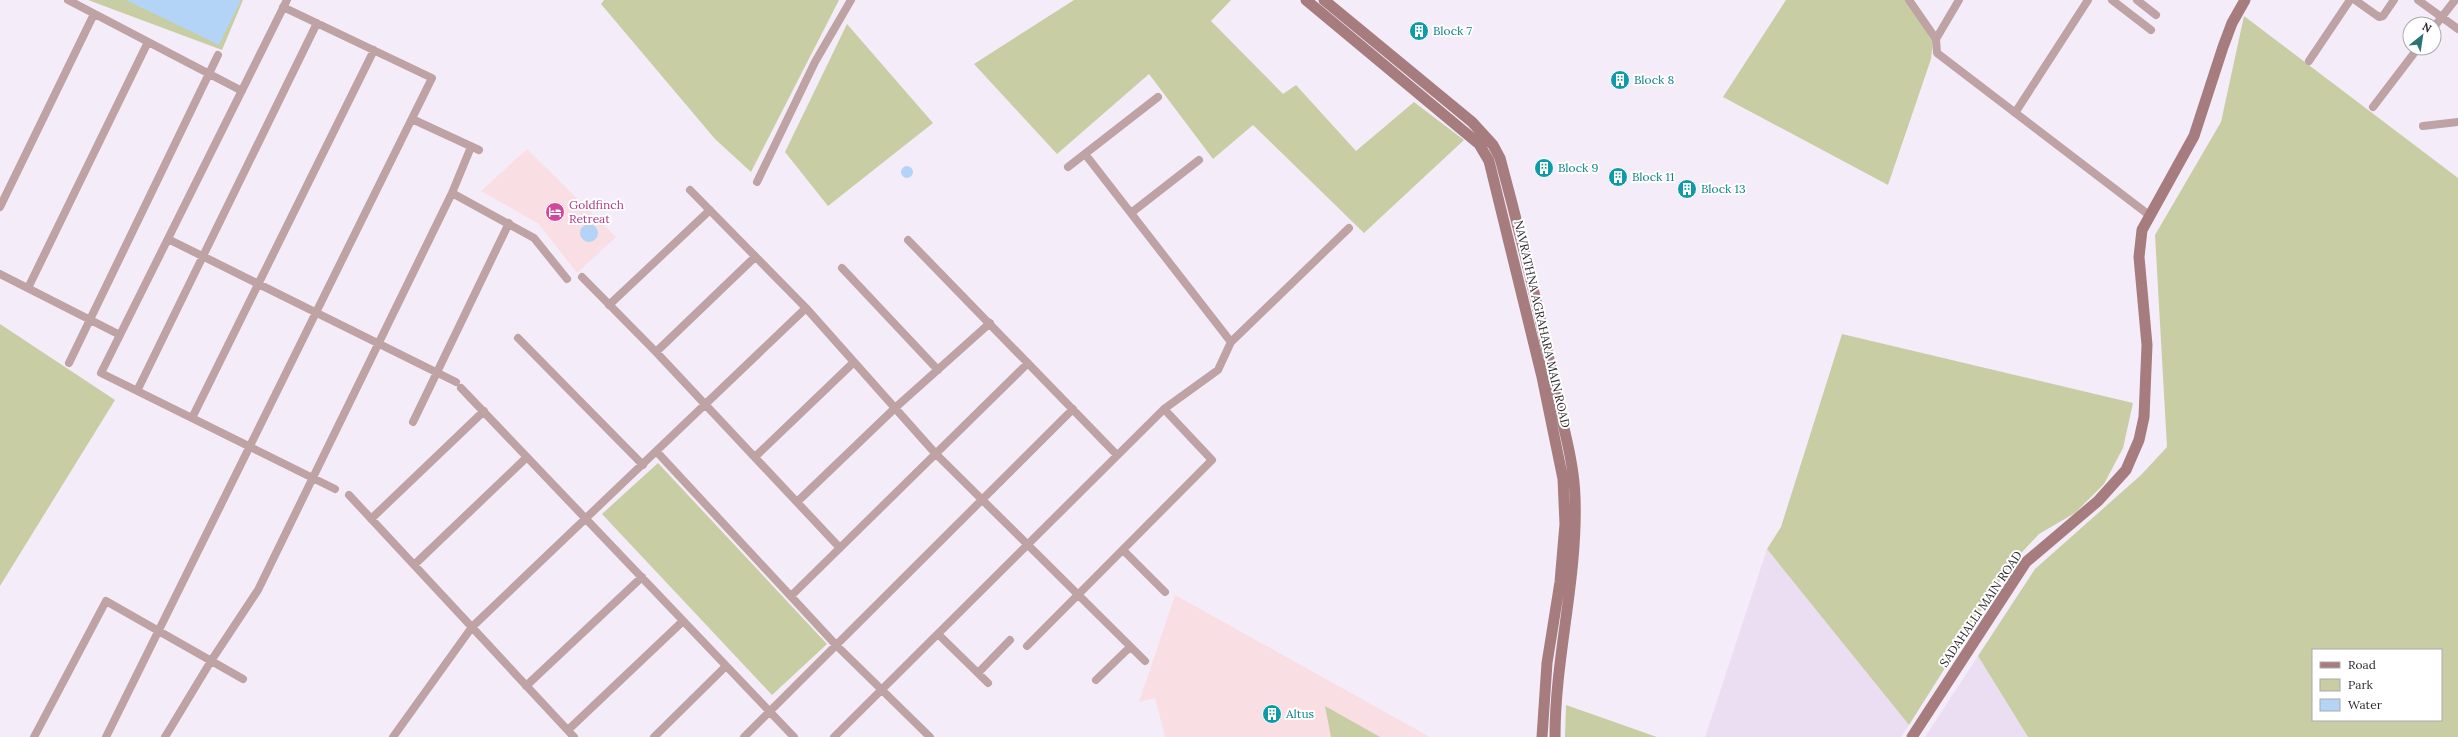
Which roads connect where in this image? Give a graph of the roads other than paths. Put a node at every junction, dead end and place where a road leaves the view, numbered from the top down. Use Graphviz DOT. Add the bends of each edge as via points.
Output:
graph roads {
  1 [pos="68,0"];
  2 [pos="851,0"];
  3 [pos="1306,0"];
  4 [pos="1324,0"];
  5 [pos="1910,0"];
  6 [pos="1959,0"];
  7 [pos="2088,0"];
  8 [pos="2112,0"];
  9 [pos="2137,0"];
  10 [pos="2244,0"];
  11 [pos="2350,0"];
  12 [pos="2355,0"];
  13 [pos="2394,0"];
  14 [pos="2418,0"];
  15 [pos="2455,0"];
  16 [pos="285,4"];
  17 [pos="94,14"];
  18 [pos="2156,15"];
  19 [pos="2440,16"];
  20 [pos="2442,16"];
  21 [pos="2442,18"];
  22 [pos="317,23"];
  23 [pos="2458,29"];
  24 [pos="2151,30"];
  25 [pos="1936,38"];
  26 [pos="148,42"];
  27 [pos="374,50"];
  28 [pos="218,55"];
  29 [pos="2412,56"];
  30 [pos="2309,61"];
  31 [pos="209,74"];
  32 [pos="242,91"];
  33 [pos="1158,97"];
  34 [pos="2373,107"];
  35 [pos="2015,113"];
  36 [pos="412,119"];
  37 [pos="2458,122"];
  38 [pos="2423,126"];
  39 [pos="1085,154"];
  40 [pos="1199,160"];
  41 [pos="1068,167"];
  42 [pos="757,182"];
  43 [pos="690,190"];
  44 [pos="452,193"];
  45 [pos="0,207"];
  46 [pos="710,210"];
  47 [pos="1131,213"];
  48 [pos="2149,215"];
  49 [pos="509,223"];
  50 [pos="1349,228"];
  51 [pos="168,239"];
  52 [pos="908,240"];
  53 [pos="203,257"];
  54 [pos="755,257"];
  55 [pos="842,268"];
  56 [pos="0,274"];
  57 [pos="582,277"];
  58 [pos="567,279"];
  59 [pos="259,284"];
  60 [pos="28,288"];
  61 [pos="609,305"];
  62 [pos="806,308"];
  63 [pos="316,313"];
  64 [pos="90,319"];
  65 [pos="990,323"];
  66 [pos="120,335"];
  67 [pos="518,338"];
  68 [pos="1231,342"];
  69 [pos="378,345"];
  70 [pos="656,352"];
  71 [pos="854,362"];
  72 [pos="69,363"];
  73 [pos="1028,363"];
  74 [pos="938,370"];
  75 [pos="436,372"];
  76 [pos="1547,376"];
  77 [pos="137,391"];
  78 [pos="707,405"];
  79 [pos="895,408"];
  80 [pos="1164,408"];
  81 [pos="1072,409"];
  82 [pos="484,411"];
  83 [pos="192,418"];
  84 [pos="413,422"];
  85 [pos="250,447"];
  86 [pos="657,452"];
  87 [pos="935,453"];
  88 [pos="1117,455"];
  89 [pos="527,457"];
  90 [pos="755,457"];
  91 [pos="643,465"];
  92 [pos="313,479"];
  93 [pos="334,490"];
  94 [pos="349,495"];
  95 [pos="981,498"];
  96 [pos="797,502"];
  97 [pos="370,519"];
  98 [pos="586,519"];
  99 [pos="1027,545"];
  100 [pos="840,548"];
  101 [pos="1122,550"];
  102 [pos="414,565"];
  103 [pos="642,577"];
  104 [pos="1165,592"];
  105 [pos="1078,595"];
  106 [pos="791,596"];
  107 [pos="683,621"];
  108 [pos="472,627"];
  109 [pos="159,631"];
  110 [pos="938,634"];
  111 [pos="1010,640"];
  112 [pos="836,645"];
  113 [pos="1027,646"];
  114 [pos="1130,647"];
  115 [pos="211,661"];
  116 [pos="1145,661"];
  117 [pos="726,666"];
  118 [pos="978,673"];
  119 [pos="243,679"];
  120 [pos="1096,680"];
  121 [pos="988,683"];
  122 [pos="526,686"];
  123 [pos="882,689"];
  124 [pos="770,712"];
  125 [pos="568,730"];
  126 [pos="34,737"];
  127 [pos="106,737"];
  128 [pos="165,737"];
  129 [pos="393,737"];
  130 [pos="574,737"];
  131 [pos="654,737"];
  132 [pos="744,737"];
  133 [pos="794,737"];
  134 [pos="834,737"];
  135 [pos="930,737"];
  136 [pos="1542,737"];
  137 [pos="1555,737"];
  138 [pos="1912,737"];
  1 -- 17 [label="street"];
  2 -- 42 [label="street" via="815,62"];
  3 -- 76 [label="street, NAVRATHNA AGRAHARA MAIN ROAD" via="1479,144 1490,161"];
  4 -- 76 [label="street, NAVRATHNA AGRAHARA MAIN ROAD" via="1472,122 1493,144 1500,158 1508,188"];
  5 -- 25 [label="street"];
  6 -- 25 [label="street"];
  7 -- 35 [label="street"];
  8 -- 24 [label="street"];
  9 -- 18 [label="street"];
  10 -- 48 [label="street, SADAHALLI MAIN ROAD" via="2223,47 2194,136"];
  11 -- 30 [label="street"];
  12 -- 13 [label="street" via="2379,17"];
  14 -- 19 [label="street"];
  15 -- 20 [label="street"];
  16 -- 22 [label="street"];
  16 -- 32 [label="street"];
  17 -- 26 [label="street"];
  17 -- 45 [label="street"];
  21 -- 23 [label="street"];
  22 -- 27 [label="street"];
  22 -- 53 [label="street"];
  25 -- 35 [label="street" via="1937,53"];
  26 -- 31 [label="street"];
  26 -- 60 [label="street"];
  27 -- 36 [label="street" via="432,78"];
  27 -- 59 [label="street"];
  28 -- 31 [label="street"];
  29 -- 34 [label="street"];
  31 -- 32 [label="street"];
  31 -- 64 [label="street"];
  32 -- 51 [label="street"];
  33 -- 39 [label="street"];
  35 -- 48 [label="street"];
  36 -- 44 [label="street" via="475,149"];
  36 -- 63 [label="street"];
  37 -- 38 [label="street"];
  39 -- 41 [label="street"];
  39 -- 47 [label="street"];
  40 -- 47 [label="street"];
  43 -- 46 [label="street"];
  44 -- 49 [label="street"];
  44 -- 69 [label="street"];
  46 -- 54 [label="street"];
  46 -- 61 [label="street"];
  47 -- 68 [label="street"];
  48 -- 138 [label="street, SADAHALLI MAIN ROAD" via="2142,230 2139,247 2147,345 2144,417 2139,440 2126,470 2098,501 2026,562"];
  49 -- 58 [label="street" via="534,238"];
  49 -- 75 [label="street"];
  50 -- 68 [label="street"];
  51 -- 53 [label="street"];
  51 -- 66 [label="street"];
  52 -- 65 [label="street"];
  53 -- 59 [label="street"];
  53 -- 77 [label="street"];
  54 -- 62 [label="street"];
  54 -- 70 [label="street"];
  55 -- 74 [label="street"];
  56 -- 60 [label="street"];
  57 -- 61 [label="street"];
  59 -- 63 [label="street"];
  59 -- 83 [label="street"];
  60 -- 64 [label="street"];
  61 -- 70 [label="street"];
  62 -- 71 [label="street"];
  62 -- 78 [label="street"];
  63 -- 69 [label="street"];
  63 -- 85 [label="street"];
  64 -- 66 [label="street"];
  64 -- 72 [label="street"];
  65 -- 73 [label="street"];
  65 -- 74 [label="street"];
  66 -- 77 [label="street" via="101,374"];
  67 -- 91 [label="street"];
  68 -- 80 [label="street" via="1218,370"];
  69 -- 75 [label="street"];
  69 -- 92 [label="street"];
  70 -- 78 [label="street"];
  71 -- 79 [label="street"];
  71 -- 90 [label="street"];
  73 -- 81 [label="street"];
  73 -- 87 [label="street"];
  74 -- 79 [label="street"];
  75 -- 82 [label="street" via="459,385"];
  75 -- 84 [label="street"];
  76 -- 136 [label="street, NAVRATHNA AGRAHARA MAIN ROAD" via="1563,479 1565,524 1560,582 1547,663"];
  76 -- 137 [label="street, NAVRATHNA AGRAHARA MAIN ROAD" via="1571,463 1575,509 1575,544 1558,680"];
  77 -- 83 [label="street"];
  78 -- 86 [label="street"];
  78 -- 90 [label="street"];
  79 -- 87 [label="street"];
  79 -- 96 [label="street"];
  80 -- 88 [label="street"];
  80 -- 101 [label="street" via="1212,460"];
  81 -- 88 [label="street"];
  81 -- 95 [label="street"];
  82 -- 89 [label="street"];
  82 -- 97 [label="street"];
  83 -- 85 [label="street"];
  85 -- 92 [label="street"];
  85 -- 109 [label="street"];
  86 -- 91 [label="street"];
  86 -- 106 [label="street"];
  87 -- 95 [label="street"];
  87 -- 100 [label="street"];
  88 -- 99 [label="street"];
  89 -- 98 [label="street"];
  89 -- 102 [label="street"];
  90 -- 96 [label="street"];
  91 -- 98 [label="street"];
  92 -- 93 [label="street"];
  92 -- 115 [label="street" via="258,590"];
  94 -- 97 [label="street"];
  95 -- 99 [label="street"];
  95 -- 112 [label="street"];
  96 -- 100 [label="street"];
  97 -- 102 [label="street"];
  98 -- 103 [label="street"];
  98 -- 108 [label="street"];
  99 -- 105 [label="street"];
  99 -- 110 [label="street"];
  100 -- 106 [label="street"];
  101 -- 104 [label="street"];
  101 -- 105 [label="street"];
  102 -- 108 [label="street"];
  103 -- 107 [label="street"];
  103 -- 122 [label="street"];
  105 -- 113 [label="street"];
  105 -- 114 [label="street"];
  106 -- 112 [label="street"];
  107 -- 117 [label="street"];
  107 -- 125 [label="street"];
  108 -- 122 [label="street"];
  108 -- 129 [label="street"];
  109 -- 115 [label="street"];
  109 -- 126 [label="street" via="106,601"];
  109 -- 127 [label="street"];
  110 -- 118 [label="street"];
  110 -- 123 [label="street"];
  111 -- 118 [label="street"];
  112 -- 123 [label="street"];
  112 -- 124 [label="street"];
  114 -- 116 [label="street"];
  114 -- 120 [label="street"];
  115 -- 119 [label="street"];
  115 -- 128 [label="street"];
  117 -- 124 [label="street"];
  117 -- 131 [label="street"];
  118 -- 121 [label="street"];
  122 -- 125 [label="street"];
  123 -- 134 [label="street"];
  123 -- 135 [label="street"];
  124 -- 132 [label="street"];
  124 -- 133 [label="street"];
  125 -- 130 [label="street"];
}
